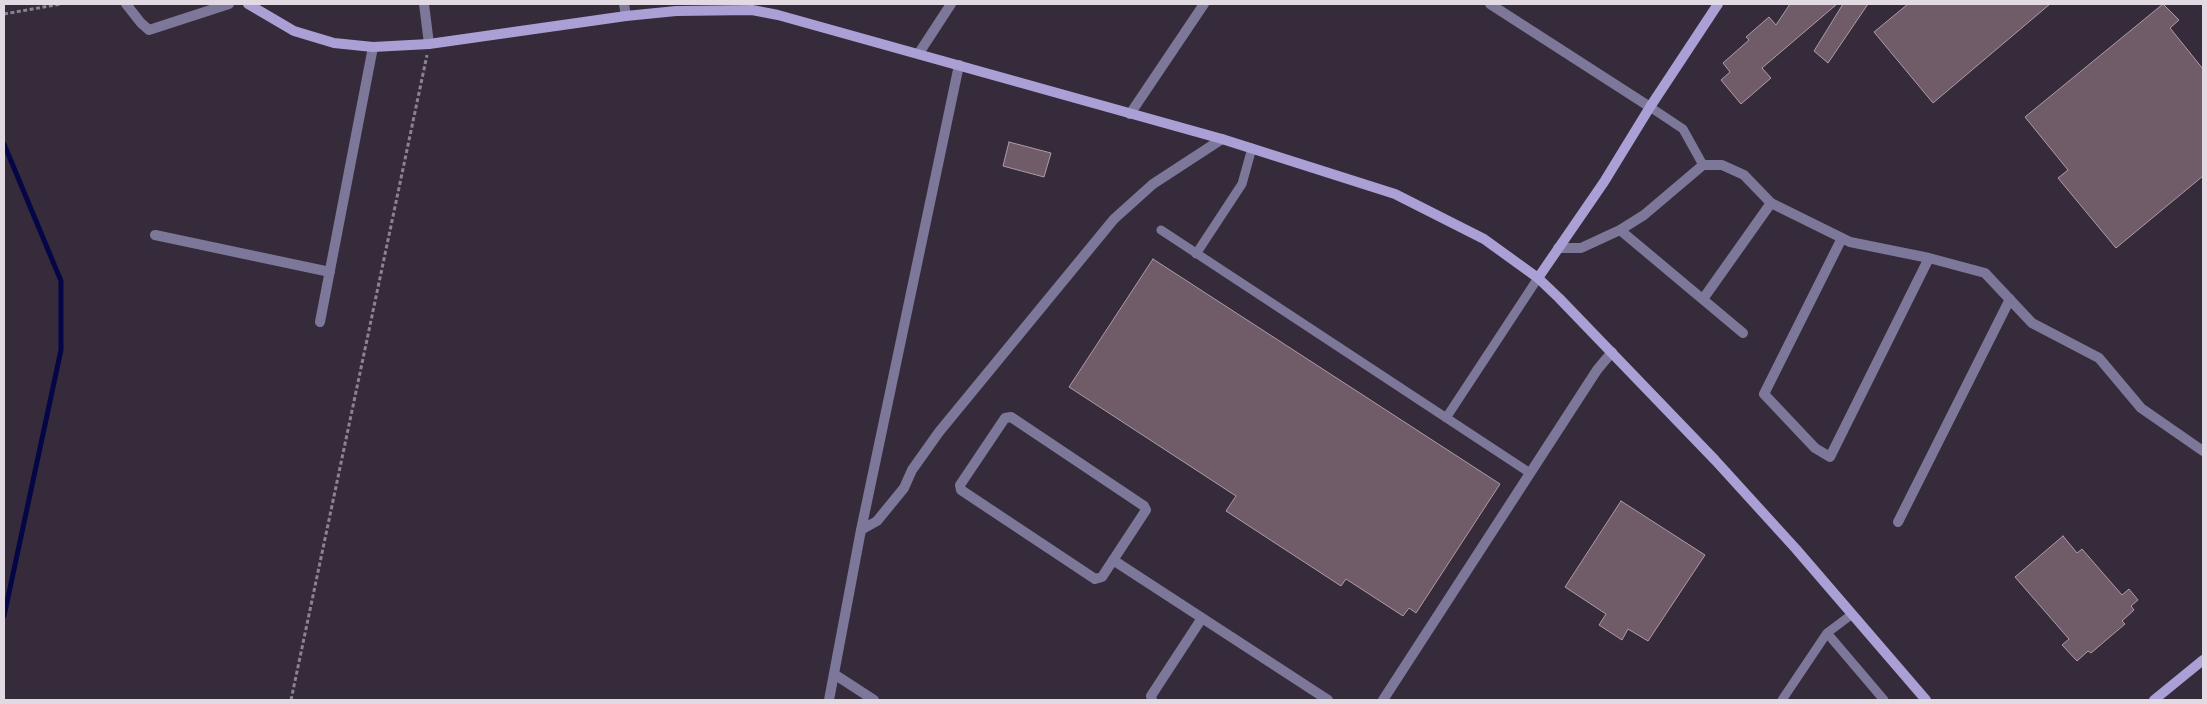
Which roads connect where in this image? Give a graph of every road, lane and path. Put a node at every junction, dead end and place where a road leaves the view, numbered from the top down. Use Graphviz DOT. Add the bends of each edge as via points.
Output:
graph roads {
  1 [pos="61,4"];
  2 [pos="126,4"];
  3 [pos="229,4"];
  4 [pos="248,4"];
  5 [pos="424,4"];
  6 [pos="624,4"];
  7 [pos="951,4"];
  8 [pos="1204,4"];
  9 [pos="1490,4"];
  10 [pos="1718,4"];
  11 [pos="711,7"];
  12 [pos="4,14"];
  13 [pos="626,16"];
  14 [pos="429,44"];
  15 [pos="373,47"];
  16 [pos="919,54"];
  17 [pos="959,65"];
  18 [pos="1650,107"];
  19 [pos="1130,114"];
  20 [pos="1222,139"];
  21 [pos="1252,148"];
  22 [pos="1703,165"];
  23 [pos="1771,202"];
  24 [pos="1161,230"];
  25 [pos="1620,230"];
  26 [pos="155,235"];
  27 [pos="1842,238"];
  28 [pos="1558,248"];
  29 [pos="1196,254"];
  30 [pos="1928,258"];
  31 [pos="330,272"];
  32 [pos="1538,278"];
  33 [pos="1703,299"];
  34 [pos="2010,299"];
  35 [pos="320,322"];
  36 [pos="1743,333"];
  37 [pos="1612,352"];
  38 [pos="1446,418"];
  39 [pos="2203,451"];
  40 [pos="1530,473"];
  41 [pos="1898,522"];
  42 [pos="861,530"];
  43 [pos="1113,560"];
  44 [pos="1851,614"];
  45 [pos="1202,618"];
  46 [pos="1827,633"];
  47 [pos="2203,660"];
  48 [pos="834,674"];
  49 [pos="291,700"];
  50 [pos="829,700"];
  51 [pos="874,700"];
  52 [pos="1152,700"];
  53 [pos="1328,700"];
  54 [pos="1382,700"];
  55 [pos="1782,700"];
  56 [pos="1884,700"];
  57 [pos="1926,700"];
  58 [pos="2154,700"];
  1 -- 12 [label="path"];
  2 -- 3 [label="street" via="149,30"];
  4 -- 15 [label="street" via="294,31 334,43"];
  5 -- 14 [label="street"];
  6 -- 13 [label="street"];
  7 -- 16 [label="street"];
  8 -- 19 [label="street"];
  9 -- 18 [label="street"];
  10 -- 18 [label="street"];
  11 -- 13 [label="street"];
  11 -- 16 [label="street" via="778,15"];
  13 -- 14 [label="street"];
  14 -- 15 [label="street"];
  14 -- 49 [label="path"];
  15 -- 31 [label="street"];
  16 -- 17 [label="street"];
  17 -- 19 [label="street"];
  17 -- 42 [label="street"];
  18 -- 22 [label="lane" via="1683,130"];
  18 -- 28 [label="street"];
  19 -- 20 [label="street"];
  20 -- 21 [label="street"];
  20 -- 42 [label="street" via="1153,184 1114,219 939,432 899,494 877,521"];
  21 -- 29 [label="lane" via="1242,184"];
  21 -- 32 [label="street" via="1395,194 1484,239"];
  22 -- 23 [label="street" via="1722,165 1744,175"];
  22 -- 25 [label="street" via="1644,215"];
  23 -- 27 [label="street"];
  23 -- 33 [label="street"];
  24 -- 29 [label="lane"];
  25 -- 28 [label="street" via="1581,248"];
  25 -- 33 [label="street"];
  26 -- 31 [label="street"];
  27 -- 30 [label="street"];
  27 -- 30 [label="street" via="1764,394 1815,448 1830,457"];
  28 -- 32 [label="street"];
  29 -- 38 [label="lane"];
  30 -- 34 [label="street" via="1984,273"];
  31 -- 35 [label="street"];
  32 -- 37 [label="street"];
  32 -- 38 [label="lane"];
  33 -- 36 [label="street"];
  34 -- 39 [label="street" via="2032,322 2099,358 2141,408"];
  34 -- 41 [label="street"];
  37 -- 40 [label="street"];
  37 -- 44 [label="street" via="1715,460"];
  38 -- 40 [label="lane"];
  40 -- 54 [label="street"];
  42 -- 48 [label="street"];
  43 -- 43 [label="street" via="1102,578 1095,579 961,490 960,485 1005,418 1011,417 1144,506 1146,510"];
  43 -- 45 [label="street"];
  44 -- 46 [label="lane"];
  44 -- 57 [label="street"];
  45 -- 52 [label="street" via="1151,696"];
  45 -- 53 [label="street"];
  46 -- 55 [label="lane"];
  46 -- 56 [label="lane"];
  47 -- 58 [label="street"];
  48 -- 50 [label="street"];
  48 -- 51 [label="street"];
}
